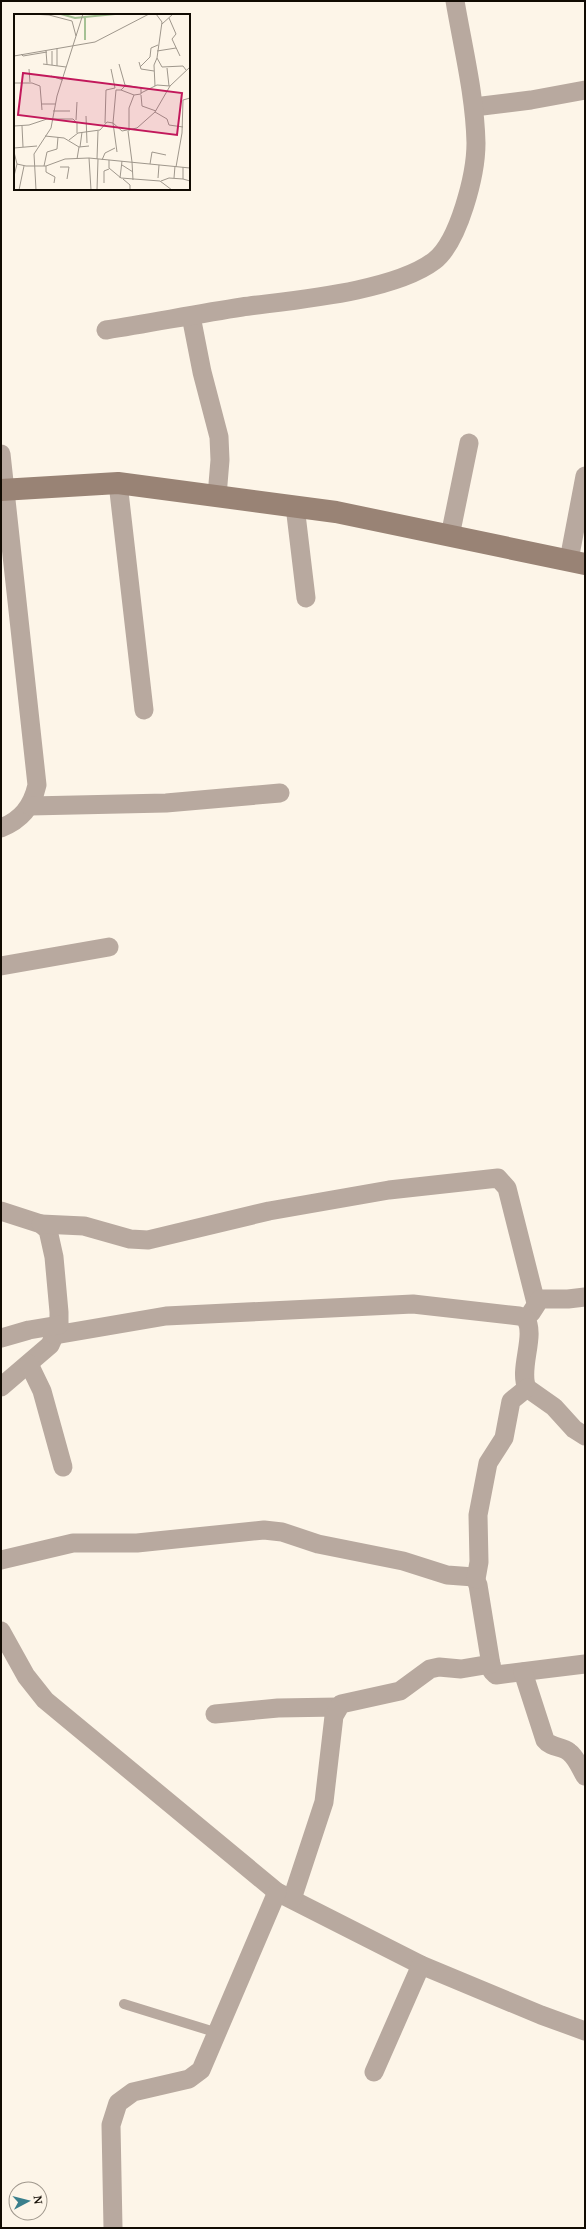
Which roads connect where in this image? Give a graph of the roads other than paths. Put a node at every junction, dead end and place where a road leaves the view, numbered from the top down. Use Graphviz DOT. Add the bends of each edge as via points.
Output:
graph roads {
  1 [pos="456,1"];
  2 [pos="585,90"];
  3 [pos="474,107"];
  4 [pos="191,316"];
  5 [pos="106,330"];
  6 [pos="469,443"];
  7 [pos="1,454"];
  8 [pos="585,476"];
  9 [pos="118,483"];
  10 [pos="2,489"];
  11 [pos="217,496"];
  12 [pos="295,506"];
  13 [pos="450,536"];
  14 [pos="577,562"];
  15 [pos="306,598"];
  16 [pos="144,710"];
  17 [pos="280,793"];
  18 [pos="30,806"];
  19 [pos="1,828"];
  20 [pos="109,946"];
  21 [pos="1,966"];
  22 [pos="1,1210"];
  23 [pos="41,1224"];
  24 [pos="585,1297"];
  25 [pos="536,1303"];
  26 [pos="527,1321"];
  27 [pos="57,1330"];
  28 [pos="1,1338"];
  29 [pos="29,1364"];
  30 [pos="1,1387"];
  31 [pos="527,1388"];
  32 [pos="585,1436"];
  33 [pos="63,1467"];
  34 [pos="1,1560"];
  35 [pos="476,1579"];
  36 [pos="1,1631"];
  37 [pos="491,1664"];
  38 [pos="585,1664"];
  39 [pos="523,1672"];
  40 [pos="338,1706"];
  41 [pos="215,1714"];
  42 [pos="585,1776"];
  43 [pos="285,1895"];
  44 [pos="421,1964"];
  45 [pos="124,2004"];
  46 [pos="585,2030"];
  47 [pos="218,2033"];
  48 [pos="374,2072"];
  49 [pos="113,2228"];
  1 -- 3 [label="street"];
  2 -- 3 [label="street"];
  3 -- 4 [label="street" via="476,144 468,194 453,236 445,250 434,261 419,271 360,290"];
  4 -- 5 [label="street"];
  4 -- 11 [label="street" via="219,437"];
  6 -- 13 [label="street"];
  7 -- 10 [label="street"];
  8 -- 14 [label="street"];
  9 -- 10 [label="main road"];
  9 -- 11 [label="main road"];
  9 -- 16 [label="street"];
  10 -- 18 [label="street" via="36,771 36,785"];
  11 -- 12 [label="main road"];
  12 -- 13 [label="main road"];
  12 -- 15 [label="street"];
  13 -- 14 [label="main road"];
  17 -- 18 [label="street" via="166,803"];
  18 -- 19 [label="street" via="23,815"];
  20 -- 21 [label="street"];
  22 -- 23 [label="street"];
  23 -- 25 [label="street" via="84,1226 130,1239 148,1240 284,1209 389,1190 498,1178 507,1188"];
  23 -- 27 [label="street" via="48,1230 51,1240 58,1294"];
  24 -- 25 [label="street" via="540,1299"];
  25 -- 26 [label="street"];
  26 -- 27 [label="street" via="518,1316 413,1304 166,1316"];
  26 -- 31 [label="street"];
  27 -- 28 [label="street"];
  27 -- 29 [label="street" via="50,1345"];
  29 -- 30 [label="street"];
  29 -- 33 [label="street" via="41,1387"];
  31 -- 32 [label="street" via="554,1407 574,1429"];
  31 -- 35 [label="street" via="512,1399 504,1438 488,1463 477,1522 479,1562"];
  34 -- 35 [label="street" via="73,1543 137,1543 272,1530 318,1544 403,1561 447,1575 472,1576"];
  35 -- 37 [label="street"];
  36 -- 43 [label="street" via="26,1676 45,1700"];
  37 -- 39 [label="street" via="496,1675"];
  37 -- 40 [label="street" via="461,1669 435,1668 400,1692"];
  38 -- 39 [label="street"];
  39 -- 42 [label="street" via="545,1740 568,1751"];
  40 -- 41 [label="street"];
  40 -- 43 [label="street" via="334,1716 324,1802"];
  43 -- 44 [label="street"];
  43 -- 47 [label="street"];
  44 -- 46 [label="street" via="541,2015"];
  44 -- 48 [label="street"];
  45 -- 47 [label="lane"];
  47 -- 49 [label="street" via="206,2061 189,2079 133,2092 118,2103 111,2125"];
}
